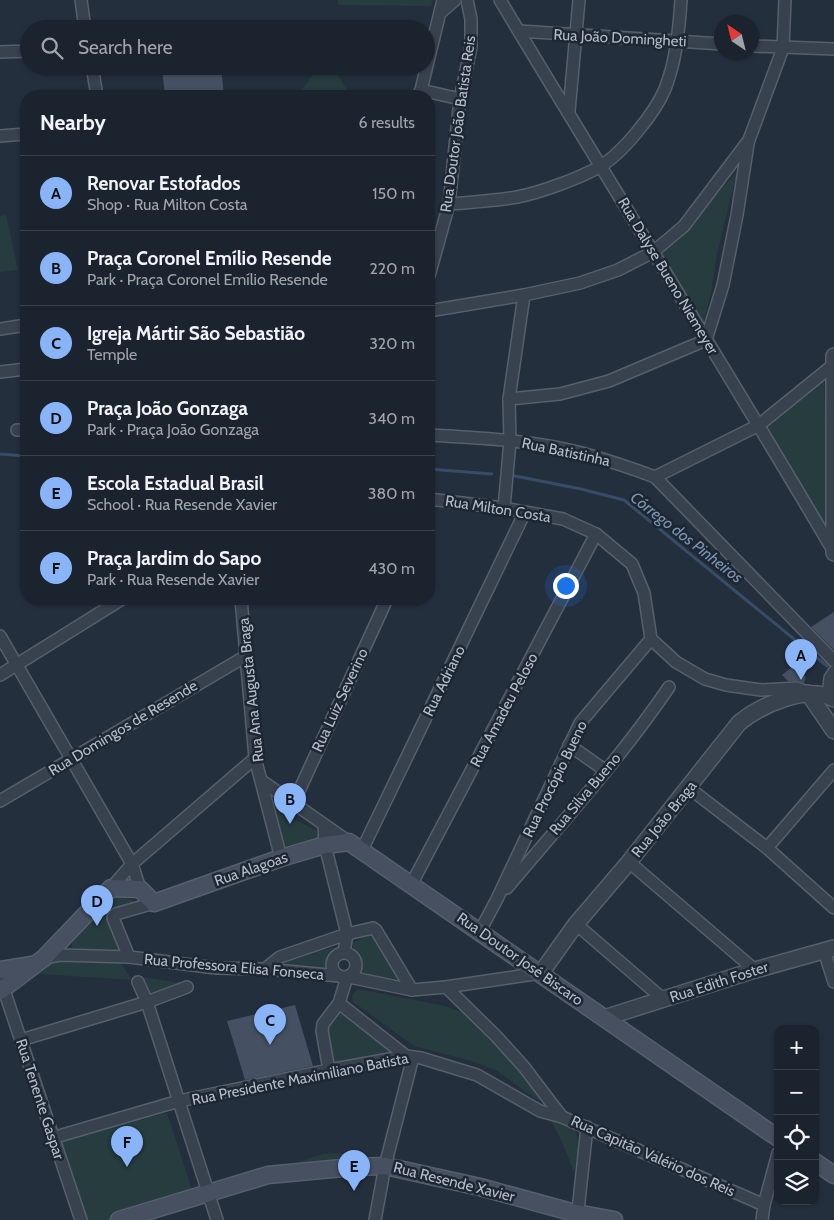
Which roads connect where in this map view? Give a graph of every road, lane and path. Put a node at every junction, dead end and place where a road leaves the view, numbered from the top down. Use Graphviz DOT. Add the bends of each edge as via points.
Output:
graph roads {
  1 [pos="80,0"];
  2 [pos="443,0"];
  3 [pos="455,0"];
  4 [pos="467,0"];
  5 [pos="500,0"];
  6 [pos="579,0"];
  7 [pos="682,0"];
  8 [pos="785,0"];
  9 [pos="440,13"];
  10 [pos="83,20"];
  11 [pos="519,31"];
  12 [pos="435,33"];
  13 [pos="576,36"];
  14 [pos="678,41"];
  15 [pos="714,43"];
  16 [pos="759,46"];
  17 [pos="783,48"];
  18 [pos="834,49"];
  19 [pos="20,51"];
  20 [pos="0,52"];
  21 [pos="94,75"];
  22 [pos="424,75"];
  23 [pos="96,90"];
  24 [pos="421,90"];
  25 [pos="435,95"];
  26 [pos="460,99"];
  27 [pos="568,111"];
  28 [pos="20,134"];
  29 [pos="0,136"];
  30 [pos="749,140"];
  31 [pos="600,166"];
  32 [pos="449,204"];
  33 [pos="653,252"];
  34 [pos="435,254"];
  35 [pos="524,295"];
  36 [pos="435,310"];
  37 [pos="20,326"];
  38 [pos="0,329"];
  39 [pos="706,340"];
  40 [pos="834,360"];
  41 [pos="20,369"];
  42 [pos="0,372"];
  43 [pos="509,399"];
  44 [pos="760,425"];
  45 [pos="435,435"];
  46 [pos="510,441"];
  47 [pos="655,478"];
  48 [pos="435,502"];
  49 [pos="504,508"];
  50 [pos="525,512"];
  51 [pos="596,534"];
  52 [pos="834,552"];
  53 [pos="102,605"];
  54 [pos="242,605"];
  55 [pos="384,605"];
  56 [pos="0,636"];
  57 [pos="651,640"];
  58 [pos="246,656"];
  59 [pos="834,661"];
  60 [pos="16,665"];
  61 [pos="834,672"];
  62 [pos="0,675"];
  63 [pos="670,687"];
  64 [pos="808,693"];
  65 [pos="831,697"];
  66 [pos="818,708"];
  67 [pos="834,731"];
  68 [pos="569,745"];
  69 [pos="71,758"];
  70 [pos="255,758"];
  71 [pos="834,770"];
  72 [pos="606,771"];
  73 [pos="262,781"];
  74 [pos="689,788"];
  75 [pos="0,801"];
  76 [pos="294,802"];
  77 [pos="324,824"];
  78 [pos="325,845"];
  79 [pos="355,846"];
  80 [pos="767,848"];
  81 [pos="281,858"];
  82 [pos="629,862"];
  83 [pos="132,864"];
  84 [pos="411,885"];
  85 [pos="111,888"];
  86 [pos="140,889"];
  87 [pos="497,899"];
  88 [pos="154,903"];
  89 [pos="834,908"];
  90 [pos="576,924"];
  91 [pos="480,931"];
  92 [pos="347,934"];
  93 [pos="829,949"];
  94 [pos="344,952"];
  95 [pos="129,957"];
  96 [pos="40,961"];
  97 [pos="0,970"];
  98 [pos="265,970"];
  99 [pos="755,970"];
  100 [pos="541,973"];
  101 [pos="345,976"];
  102 [pos="138,982"];
  103 [pos="834,982"];
  104 [pos="1,986"];
  105 [pos="446,987"];
  106 [pos="187,988"];
  107 [pos="412,990"];
  108 [pos="663,1000"];
  109 [pos="148,1002"];
  110 [pos="339,1003"];
  111 [pos="604,1018"];
  112 [pos="21,1040"];
  113 [pos="409,1056"];
  114 [pos="329,1070"];
  115 [pos="179,1101"];
  116 [pos="540,1111"];
  117 [pos="562,1117"];
  118 [pos="587,1127"];
  119 [pos="774,1135"];
  120 [pos="52,1138"];
  121 [pos="776,1160"];
  122 [pos="819,1165"];
  123 [pos="385,1166"];
  124 [pos="834,1175"];
  125 [pos="208,1192"];
  126 [pos="764,1205"];
  127 [pos="577,1216"];
  128 [pos="81,1220"];
  129 [pos="119,1220"];
  130 [pos="216,1220"];
  131 [pos="375,1220"];
  132 [pos="614,1220"];
  133 [pos="762,1220"];
  1 -- 10 [label="street"];
  2 -- 9 [label="street"];
  3 -- 9 [label="street"];
  4 -- 26 [label="street, Rua Doutor João Batista Reis" via="472,20 471,47"];
  5 -- 11 [label="street, Rua Dalyse Bueno Niemeyer"];
  6 -- 13 [label="street"];
  7 -- 14 [label="street"];
  8 -- 17 [label="street"];
  9 -- 12 [label="street"];
  11 -- 13 [label="street, Rua João Domingheti"];
  11 -- 27 [label="street, Rua Dalyse Bueno Niemeyer"];
  13 -- 14 [label="street, Rua João Domingheti"];
  13 -- 27 [label="street"];
  14 -- 15 [label="street, Rua João Domingheti"];
  14 -- 31 [label="street" via="665,90 648,118 630,141"];
  16 -- 17 [label="street"];
  17 -- 18 [label="street"];
  17 -- 30 [label="street"];
  19 -- 20 [label="street"];
  21 -- 23 [label="street"];
  22 -- 24 [label="street"];
  25 -- 26 [label="street"];
  26 -- 32 [label="street, Rua Doutor João Batista Reis"];
  27 -- 31 [label="street, Rua Dalyse Bueno Niemeyer"];
  28 -- 29 [label="street"];
  30 -- 33 [label="street" via="684,226"];
  30 -- 39 [label="street" via="723,285"];
  31 -- 32 [label="street" via="518,197"];
  31 -- 33 [label="street, Rua Dalyse Bueno Niemeyer"];
  32 -- 34 [label="street, Rua Doutor João Batista Reis"];
  33 -- 35 [label="street" via="618,270 580,283"];
  33 -- 39 [label="street, Rua Dalyse Bueno Niemeyer"];
  35 -- 36 [label="street"];
  35 -- 43 [label="street"];
  37 -- 38 [label="street"];
  39 -- 43 [label="street" via="610,381 560,394"];
  39 -- 44 [label="street, Rua Dalyse Bueno Niemeyer"];
  40 -- 44 [label="street"];
  40 -- 52 [label="street"];
  41 -- 42 [label="street"];
  43 -- 46 [label="street"];
  44 -- 47 [label="street"];
  44 -- 52 [label="street, Rua Dalyse Bueno Niemeyer"];
  45 -- 46 [label="street, Rua Batistinha"];
  46 -- 47 [label="street, Rua Batistinha" via="580,453"];
  46 -- 49 [label="street"];
  47 -- 59 [label="street, Rua Batistinha"];
  48 -- 49 [label="street, Rua Milton Costa"];
  49 -- 50 [label="street, Rua Milton Costa"];
  50 -- 51 [label="street, Rua Milton Costa" via="563,519"];
  50 -- 79 [label="street, Rua Adriano"];
  51 -- 57 [label="street, Rua Milton Costa" via="632,564 644,593"];
  51 -- 84 [label="street, Rua Amadeu Peloso"];
  53 -- 60 [label="street"];
  54 -- 58 [label="street, Rua Ana Augusta Braga"];
  55 -- 76 [label="street, Rua Luiz Severino"];
  56 -- 60 [label="street"];
  57 -- 64 [label="street" via="676,662 705,679 761,690 797,688"];
  57 -- 68 [label="street, Rua Procópio Bueno" via="580,723"];
  58 -- 69 [label="street, Rua Domingos de Resende"];
  58 -- 70 [label="street, Rua Ana Augusta Braga"];
  60 -- 62 [label="street"];
  60 -- 69 [label="street"];
  61 -- 65 [label="street" via="830,678"];
  63 -- 72 [label="street, Rua Silva Bueno"];
  64 -- 65 [label="street"];
  64 -- 66 [label="street"];
  64 -- 74 [label="street, Rua João Braga" via="781,700 744,719"];
  65 -- 66 [label="street" via="820,702"];
  66 -- 67 [label="street"];
  68 -- 72 [label="street"];
  68 -- 87 [label="street, Rua Procópio Bueno"];
  69 -- 75 [label="street, Rua Domingos de Resende"];
  69 -- 83 [label="street"];
  70 -- 73 [label="street, Rua Ana Augusta Braga"];
  70 -- 83 [label="street"];
  71 -- 80 [label="street"];
  72 -- 87 [label="street, Rua Silva Bueno"];
  73 -- 76 [label="street, Rua Doutor José Biscaro"];
  73 -- 81 [label="street, Rua Ana Augusta Braga"];
  74 -- 80 [label="street"];
  74 -- 82 [label="street, Rua João Braga"];
  76 -- 77 [label="street, Rua Doutor José Biscaro"];
  77 -- 78 [label="street"];
  77 -- 79 [label="street, Rua Doutor José Biscaro"];
  78 -- 79 [label="main road, Rua Alagoas"];
  78 -- 81 [label="main road, Rua Alagoas"];
  78 -- 92 [label="street"];
  79 -- 84 [label="main road, Rua Doutor José Biscaro"];
  80 -- 89 [label="street"];
  81 -- 88 [label="main road, Rua Alagoas"];
  82 -- 90 [label="street, Rua João Braga"];
  82 -- 99 [label="street"];
  83 -- 85 [label="street"];
  83 -- 86 [label="street"];
  84 -- 91 [label="main road, Rua Doutor José Biscaro"];
  85 -- 86 [label="main road"];
  85 -- 96 [label="main road"];
  86 -- 88 [label="main road"];
  87 -- 91 [label="street, Rua Procópio Bueno"];
  88 -- 95 [label="street, Rua Alagoas" via="116,914 113,918"];
  90 -- 100 [label="street, Rua João Braga"];
  90 -- 108 [label="street"];
  91 -- 100 [label="main road, Rua Doutor José Biscaro"];
  92 -- 94 [label="street"];
  92 -- 98 [label="street" via="280,957"];
  92 -- 107 [label="street" via="376,930"];
  93 -- 99 [label="street, Rua Edith Foster"];
  93 -- 103 [label="street"];
  94 -- 101 [label="street" via="356,962 356,967"];
  94 -- 101 [label="street" via="334,957 332,962 334,973"];
  95 -- 96 [label="street, Rua Professora Elisa Fonseca" via="60,955"];
  95 -- 98 [label="street, Rua Professora Elisa Fonseca" via="216,968"];
  96 -- 97 [label="main road"];
  96 -- 104 [label="main road"];
  98 -- 101 [label="street, Rua Professora Elisa Fonseca"];
  99 -- 108 [label="street, Rua Edith Foster"];
  100 -- 105 [label="street, Rua Professora Elisa Fonseca"];
  100 -- 111 [label="main road, Rua Doutor José Biscaro"];
  101 -- 107 [label="street, Rua Professora Elisa Fonseca"];
  101 -- 110 [label="street"];
  102 -- 109 [label="street"];
  104 -- 112 [label="street, Rua Tenente Gaspar"];
  105 -- 107 [label="street, Rua Professora Elisa Fonseca"];
  105 -- 117 [label="street" via="518,1060"];
  106 -- 109 [label="street"];
  108 -- 111 [label="street, Rua Edith Foster"];
  109 -- 112 [label="street"];
  109 -- 115 [label="street"];
  110 -- 113 [label="street"];
  110 -- 114 [label="street" via="323,1024"];
  111 -- 119 [label="main road, Rua Doutor José Biscaro"];
  112 -- 120 [label="street, Rua Tenente Gaspar"];
  113 -- 114 [label="street, Rua Presidente Maximiliano Batista"];
  113 -- 116 [label="street, Rua Presidente Maximiliano Batista" via="477,1075"];
  113 -- 123 [label="street"];
  114 -- 115 [label="street, Rua Presidente Maximiliano Batista"];
  115 -- 120 [label="street, Rua Presidente Maximiliano Batista"];
  115 -- 125 [label="street"];
  116 -- 117 [label="street, Rua Capitão Valério dos Reis"];
  117 -- 118 [label="street, Rua Capitão Valério dos Reis"];
  118 -- 126 [label="street, Rua Capitão Valério dos Reis"];
  118 -- 127 [label="street"];
  120 -- 128 [label="street, Rua Tenente Gaspar"];
  121 -- 126 [label="street"];
  122 -- 124 [label="main road"];
  123 -- 125 [label="main road, Rua Resende Xavier" via="268,1174"];
  123 -- 127 [label="main road, Rua Resende Xavier" via="480,1187"];
  123 -- 131 [label="street"];
  125 -- 129 [label="main road, Rua Resende Xavier"];
  125 -- 130 [label="street"];
  126 -- 133 [label="street"];
  127 -- 132 [label="main road, Rua Resende Xavier"];
}
